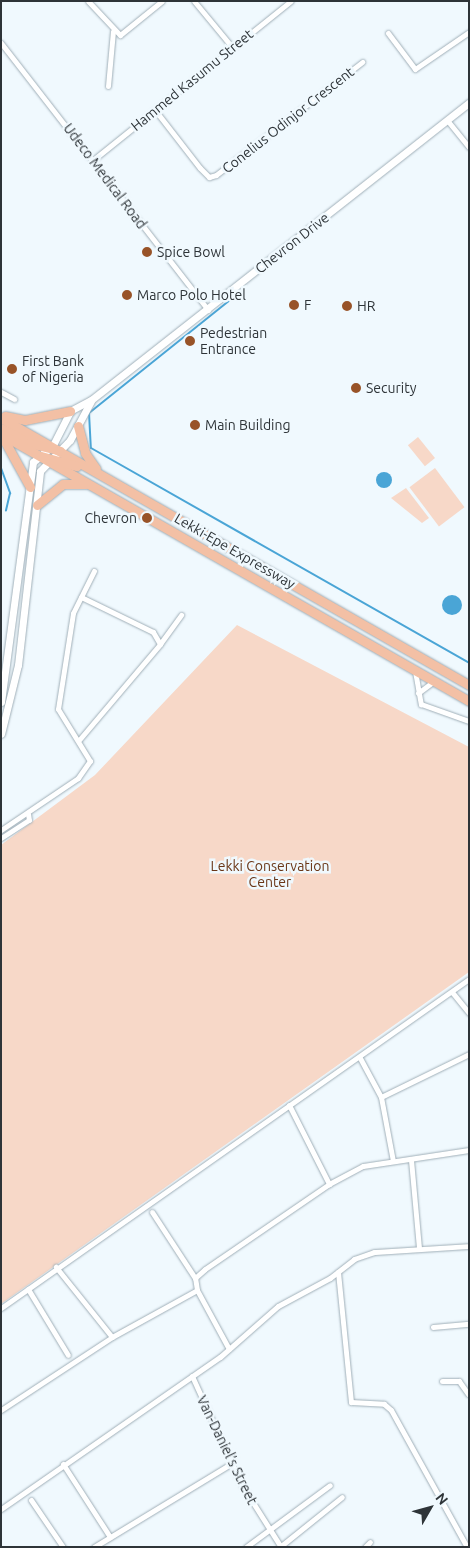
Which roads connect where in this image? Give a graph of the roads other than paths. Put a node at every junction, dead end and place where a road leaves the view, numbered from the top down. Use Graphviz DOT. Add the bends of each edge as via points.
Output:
graph roads {
  1 [pos="88,1"];
  2 [pos="162,1"];
  3 [pos="194,1"];
  4 [pos="291,1"];
  5 [pos="113,30"];
  6 [pos="469,32"];
  7 [pos="388,33"];
  8 [pos="1,43"];
  9 [pos="232,47"];
  10 [pos="362,62"];
  11 [pos="108,86"];
  12 [pos="469,103"];
  13 [pos="155,110"];
  14 [pos="447,120"];
  15 [pos="469,148"];
  16 [pos="93,160"];
  17 [pos="208,310"];
  18 [pos="1,392"];
  19 [pos="14,399"];
  20 [pos="92,400"];
  21 [pos="70,411"];
  22 [pos="1,417"];
  23 [pos="78,426"];
  24 [pos="1,428"];
  25 [pos="1,435"];
  26 [pos="52,453"];
  27 [pos="38,456"];
  28 [pos="100,473"];
  29 [pos="98,486"];
  30 [pos="30,487"];
  31 [pos="146,500"];
  32 [pos="37,505"];
  33 [pos="94,571"];
  34 [pos="81,597"];
  35 [pos="181,616"];
  36 [pos="160,644"];
  37 [pos="415,670"];
  38 [pos="434,681"];
  39 [pos="469,685"];
  40 [pos="417,695"];
  41 [pos="469,701"];
  42 [pos="1,702"];
  43 [pos="469,722"];
  44 [pos="1,734"];
  45 [pos="79,740"];
  46 [pos="28,814"];
  47 [pos="1,830"];
  48 [pos="1,838"];
  49 [pos="469,979"];
  50 [pos="452,992"];
  51 [pos="469,1013"];
  52 [pos="469,1054"];
  53 [pos="360,1058"];
  54 [pos="381,1097"];
  55 [pos="289,1104"];
  56 [pos="469,1150"];
  57 [pos="412,1160"];
  58 [pos="393,1161"];
  59 [pos="328,1184"];
  60 [pos="152,1212"];
  61 [pos="469,1246"];
  62 [pos="419,1248"];
  63 [pos="56,1267"];
  64 [pos="338,1272"];
  65 [pos="195,1278"];
  66 [pos="28,1289"];
  67 [pos="197,1290"];
  68 [pos="1,1308"];
  69 [pos="469,1324"];
  70 [pos="433,1327"];
  71 [pos="112,1337"];
  72 [pos="229,1349"];
  73 [pos="68,1355"];
  74 [pos="192,1376"];
  75 [pos="442,1381"];
  76 [pos="468,1394"];
  77 [pos="1,1410"];
  78 [pos="232,1463"];
  79 [pos="63,1464"];
  80 [pos="330,1484"];
  81 [pos="342,1497"];
  82 [pos="31,1500"];
  83 [pos="2,1506"];
  84 [pos="270,1530"];
  85 [pos="110,1537"];
  86 [pos="370,1542"];
  87 [pos="281,1546"];
  88 [pos="63,1547"];
  89 [pos="94,1547"];
  90 [pos="246,1547"];
  91 [pos="365,1547"];
  92 [pos="467,1547"];
  1 -- 5 [label="street"];
  2 -- 5 [label="street" via="127,32"];
  3 -- 9 [label="street"];
  4 -- 9 [label="street, Hammed Kasumu Street"];
  5 -- 11 [label="street"];
  6 -- 7 [label="street" via="415,69"];
  8 -- 16 [label="street, Udeco Medical Road"];
  9 -- 13 [label="street, Hammed Kasumu Street"];
  10 -- 13 [label="street, Conelius Odinjor Crescent" via="216,175 209,177"];
  12 -- 14 [label="main road, Chevron Drive"];
  13 -- 16 [label="street, Hammed Kasumu Street"];
  14 -- 15 [label="street"];
  14 -- 17 [label="main road, Chevron Drive"];
  16 -- 17 [label="street, Udeco Medical Road"];
  17 -- 20 [label="main road, Chevron Drive"];
  18 -- 19 [label="street"];
  20 -- 21 [label="main road, Chevron Drive"];
  20 -- 23 [label="main road, Chevron Drive"];
  21 -- 22 [label="highway" via="25,420"];
  21 -- 26 [label="main road"];
  22 -- 26 [label="highway, Lekki-Epe Expressway"];
  23 -- 26 [label="main road, Chevron Drive"];
  23 -- 28 [label="highway" via="85,453"];
  24 -- 26 [label="highway"];
  25 -- 27 [label="highway"];
  25 -- 30 [label="highway"];
  26 -- 27 [label="highway"];
  26 -- 28 [label="highway, Lekki-Epe Expressway"];
  26 -- 29 [label="highway, Lekki-Epe Expressway"];
  26 -- 31 [label="highway" via="136,499"];
  26 -- 32 [label="main road" via="40,471"];
  27 -- 30 [label="main road"];
  28 -- 31 [label="highway, Lekki-Epe Expressway"];
  29 -- 32 [label="highway" via="63,484"];
  29 -- 37 [label="highway, Lekki-Epe Expressway"];
  30 -- 42 [label="main road"];
  31 -- 39 [label="highway, Lekki-Epe Expressway"];
  32 -- 44 [label="main road" via="18,666"];
  33 -- 34 [label="street"];
  34 -- 36 [label="street" via="152,632"];
  34 -- 45 [label="street" via="73,613 58,709"];
  35 -- 36 [label="street"];
  36 -- 45 [label="street"];
  37 -- 38 [label="highway, Lekki-Epe Expressway"];
  37 -- 40 [label="street"];
  38 -- 40 [label="street"];
  38 -- 41 [label="highway, Lekki-Epe Expressway"];
  40 -- 43 [label="street" via="421,704"];
  45 -- 46 [label="street" via="91,756 86,772"];
  46 -- 47 [label="street"];
  46 -- 48 [label="street" via="29,820"];
  49 -- 50 [label="street"];
  50 -- 51 [label="street"];
  50 -- 53 [label="street"];
  52 -- 54 [label="street"];
  53 -- 54 [label="street"];
  53 -- 55 [label="street"];
  54 -- 58 [label="street"];
  55 -- 59 [label="street"];
  55 -- 63 [label="street"];
  56 -- 57 [label="street"];
  57 -- 58 [label="street"];
  57 -- 62 [label="street"];
  58 -- 59 [label="street" via="363,1166"];
  59 -- 65 [label="street"];
  60 -- 65 [label="street"];
  61 -- 62 [label="street"];
  62 -- 64 [label="street" via="363,1254"];
  63 -- 66 [label="street"];
  63 -- 71 [label="street"];
  64 -- 72 [label="street" via="278,1306"];
  64 -- 92 [label="street" via="351,1402 384,1404 391,1410"];
  65 -- 67 [label="street"];
  66 -- 68 [label="street"];
  66 -- 73 [label="street"];
  67 -- 71 [label="street"];
  67 -- 72 [label="street"];
  69 -- 70 [label="street"];
  71 -- 77 [label="street"];
  72 -- 74 [label="street"];
  74 -- 78 [label="street, Van-Daniel’s Street"];
  74 -- 79 [label="street"];
  75 -- 76 [label="street" via="459,1380"];
  78 -- 84 [label="street, Van-Daniel’s Street"];
  78 -- 85 [label="street"];
  79 -- 83 [label="street"];
  79 -- 85 [label="street"];
  80 -- 84 [label="street"];
  81 -- 87 [label="street"];
  82 -- 88 [label="street"];
  84 -- 87 [label="street, Van-Daniel’s Street"];
  84 -- 90 [label="street"];
  85 -- 89 [label="street"];
  86 -- 91 [label="street"];
}
